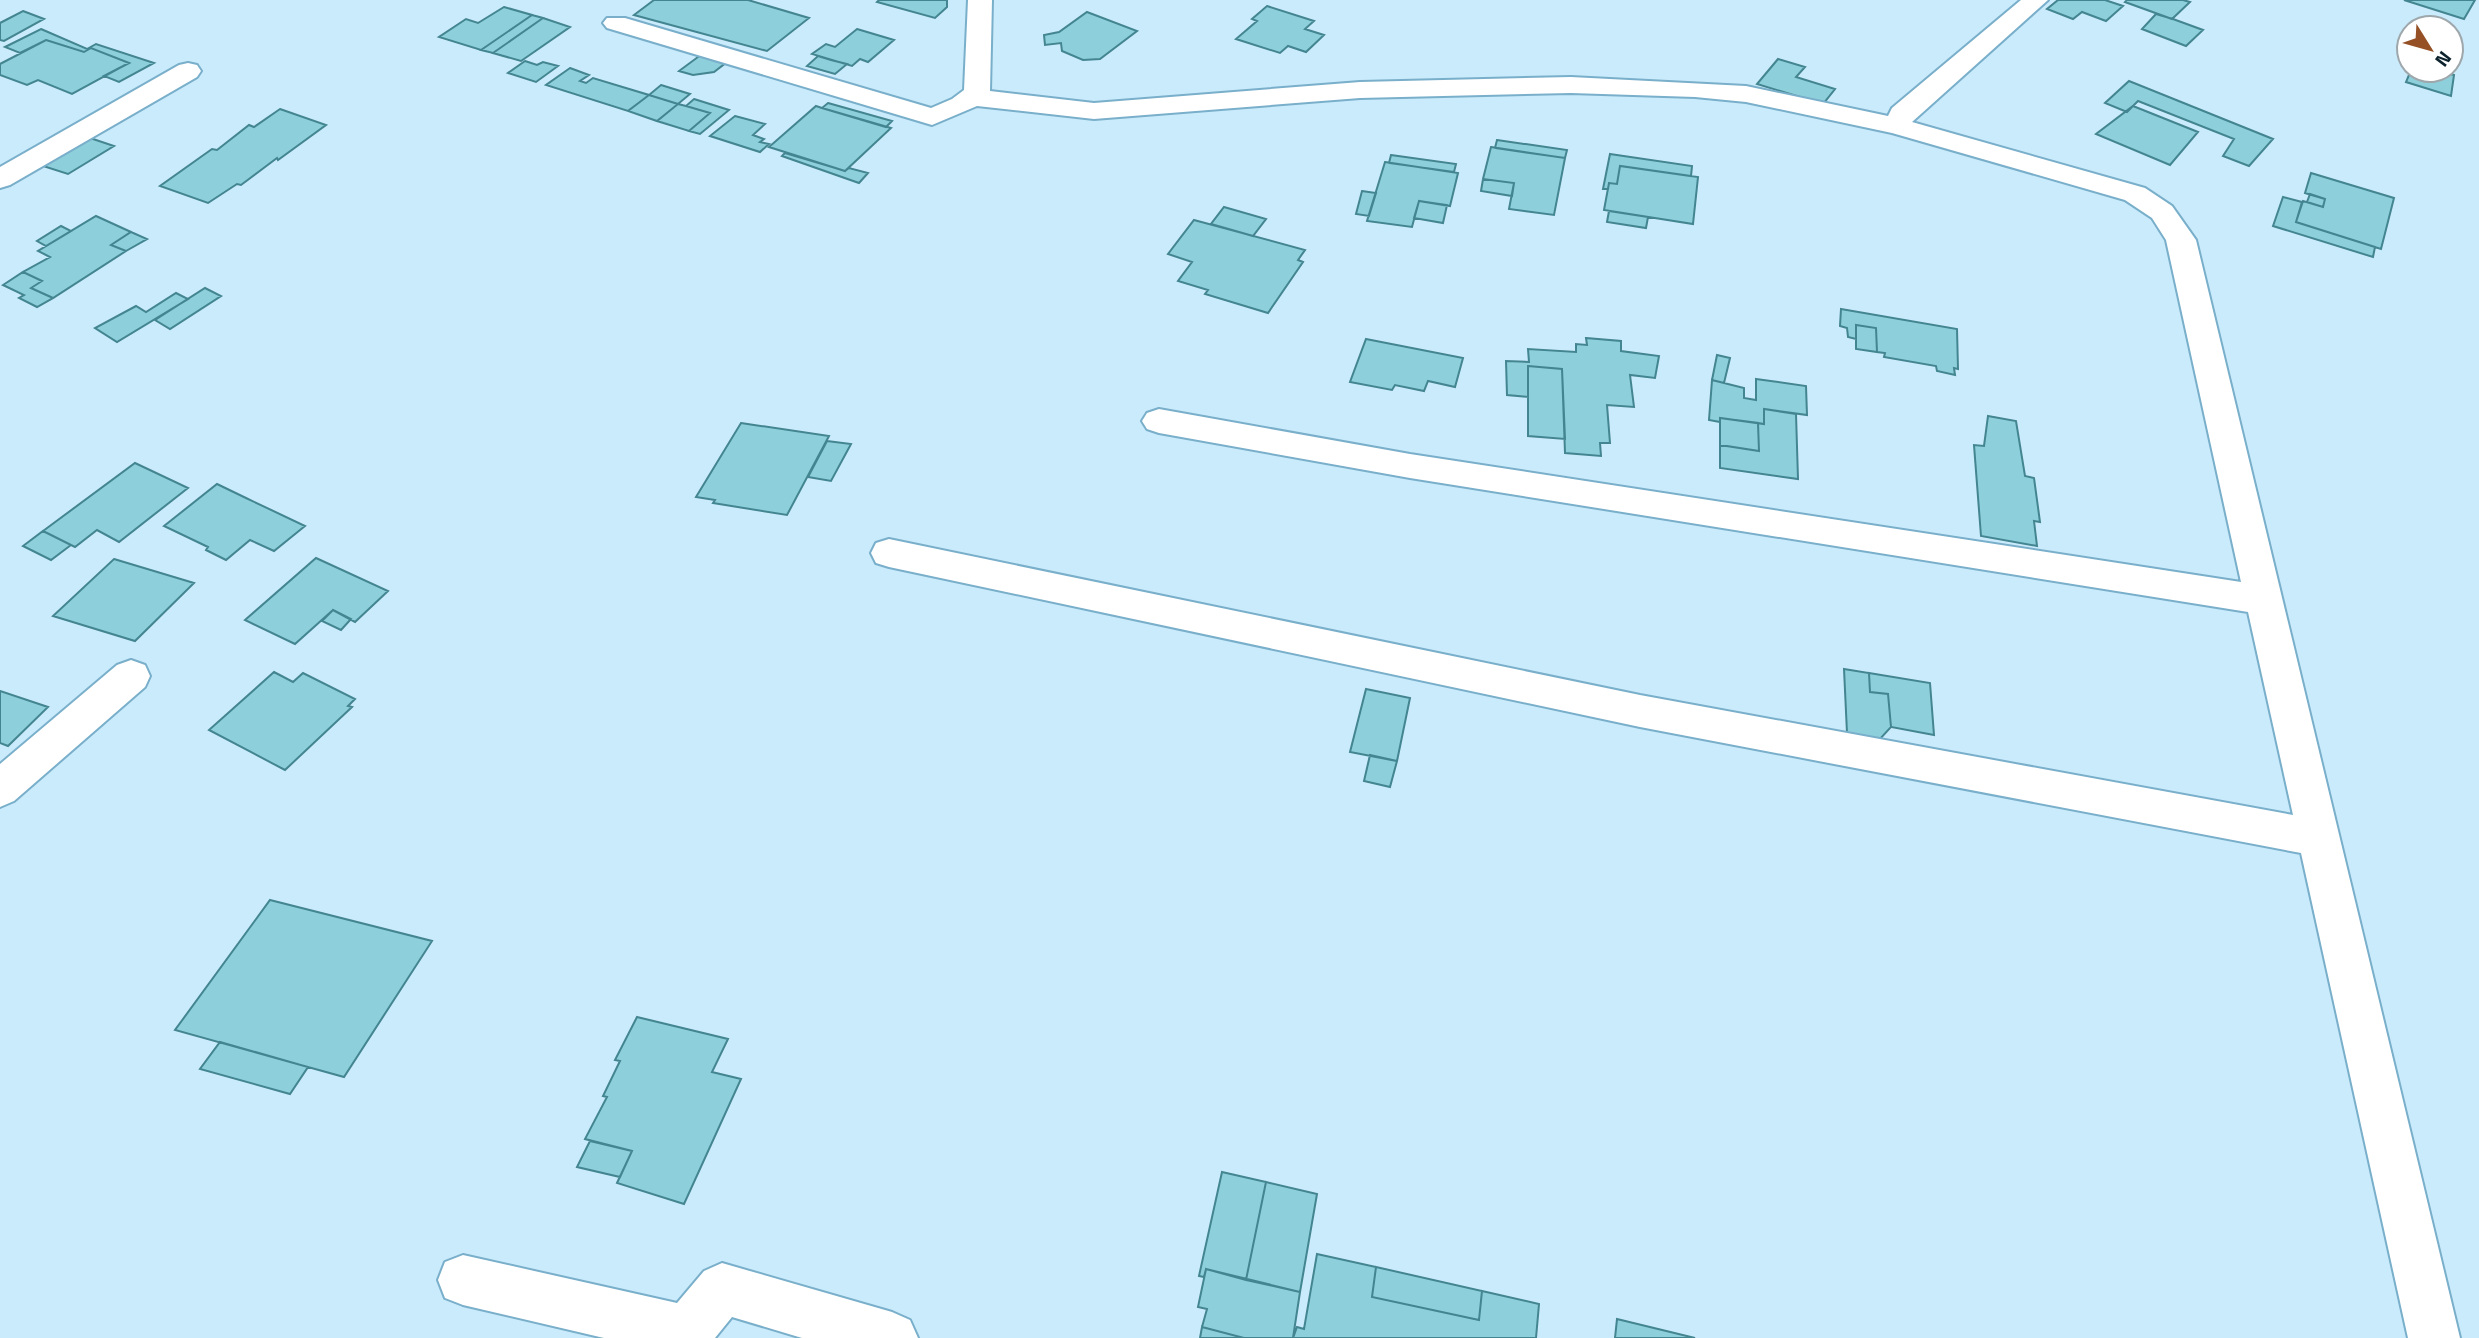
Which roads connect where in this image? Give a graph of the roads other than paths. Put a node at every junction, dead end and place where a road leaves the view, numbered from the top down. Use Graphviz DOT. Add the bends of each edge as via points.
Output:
graph roads {
  1 [pos="980,0"];
  2 [pos="2036,0"];
  3 [pos="616,23"];
  4 [pos="188,71"];
  5 [pos="972,97"];
  6 [pos="1897,127"];
  7 [pos="0,180"];
  8 [pos="1159,421"];
  9 [pos="889,553"];
  10 [pos="2264,600"];
  11 [pos="131,676"];
  12 [pos="0,789"];
  13 [pos="2318,838"];
  14 [pos="463,1280"];
  15 [pos="892,1338"];
  16 [pos="2434,1338"];
  1 -- 5 [label="street" via="977,92"];
  2 -- 6 [label="street" via="1902,114"];
  3 -- 5 [label="street" via="918,115 932,117"];
  4 -- 7 [label="street"];
  5 -- 6 [label="street" via="1094,111 1360,89 1598,86 1746,94"];
  6 -- 10 [label="street" via="2135,194 2162,212 2181,240"];
  8 -- 10 [label="street" via="1410,466"];
  9 -- 13 [label="street" via="1640,711"];
  10 -- 13 [label="street"];
  11 -- 12 [label="street"];
  13 -- 16 [label="street"];
  14 -- 15 [label="street" via="687,1331 722,1289"];
}
